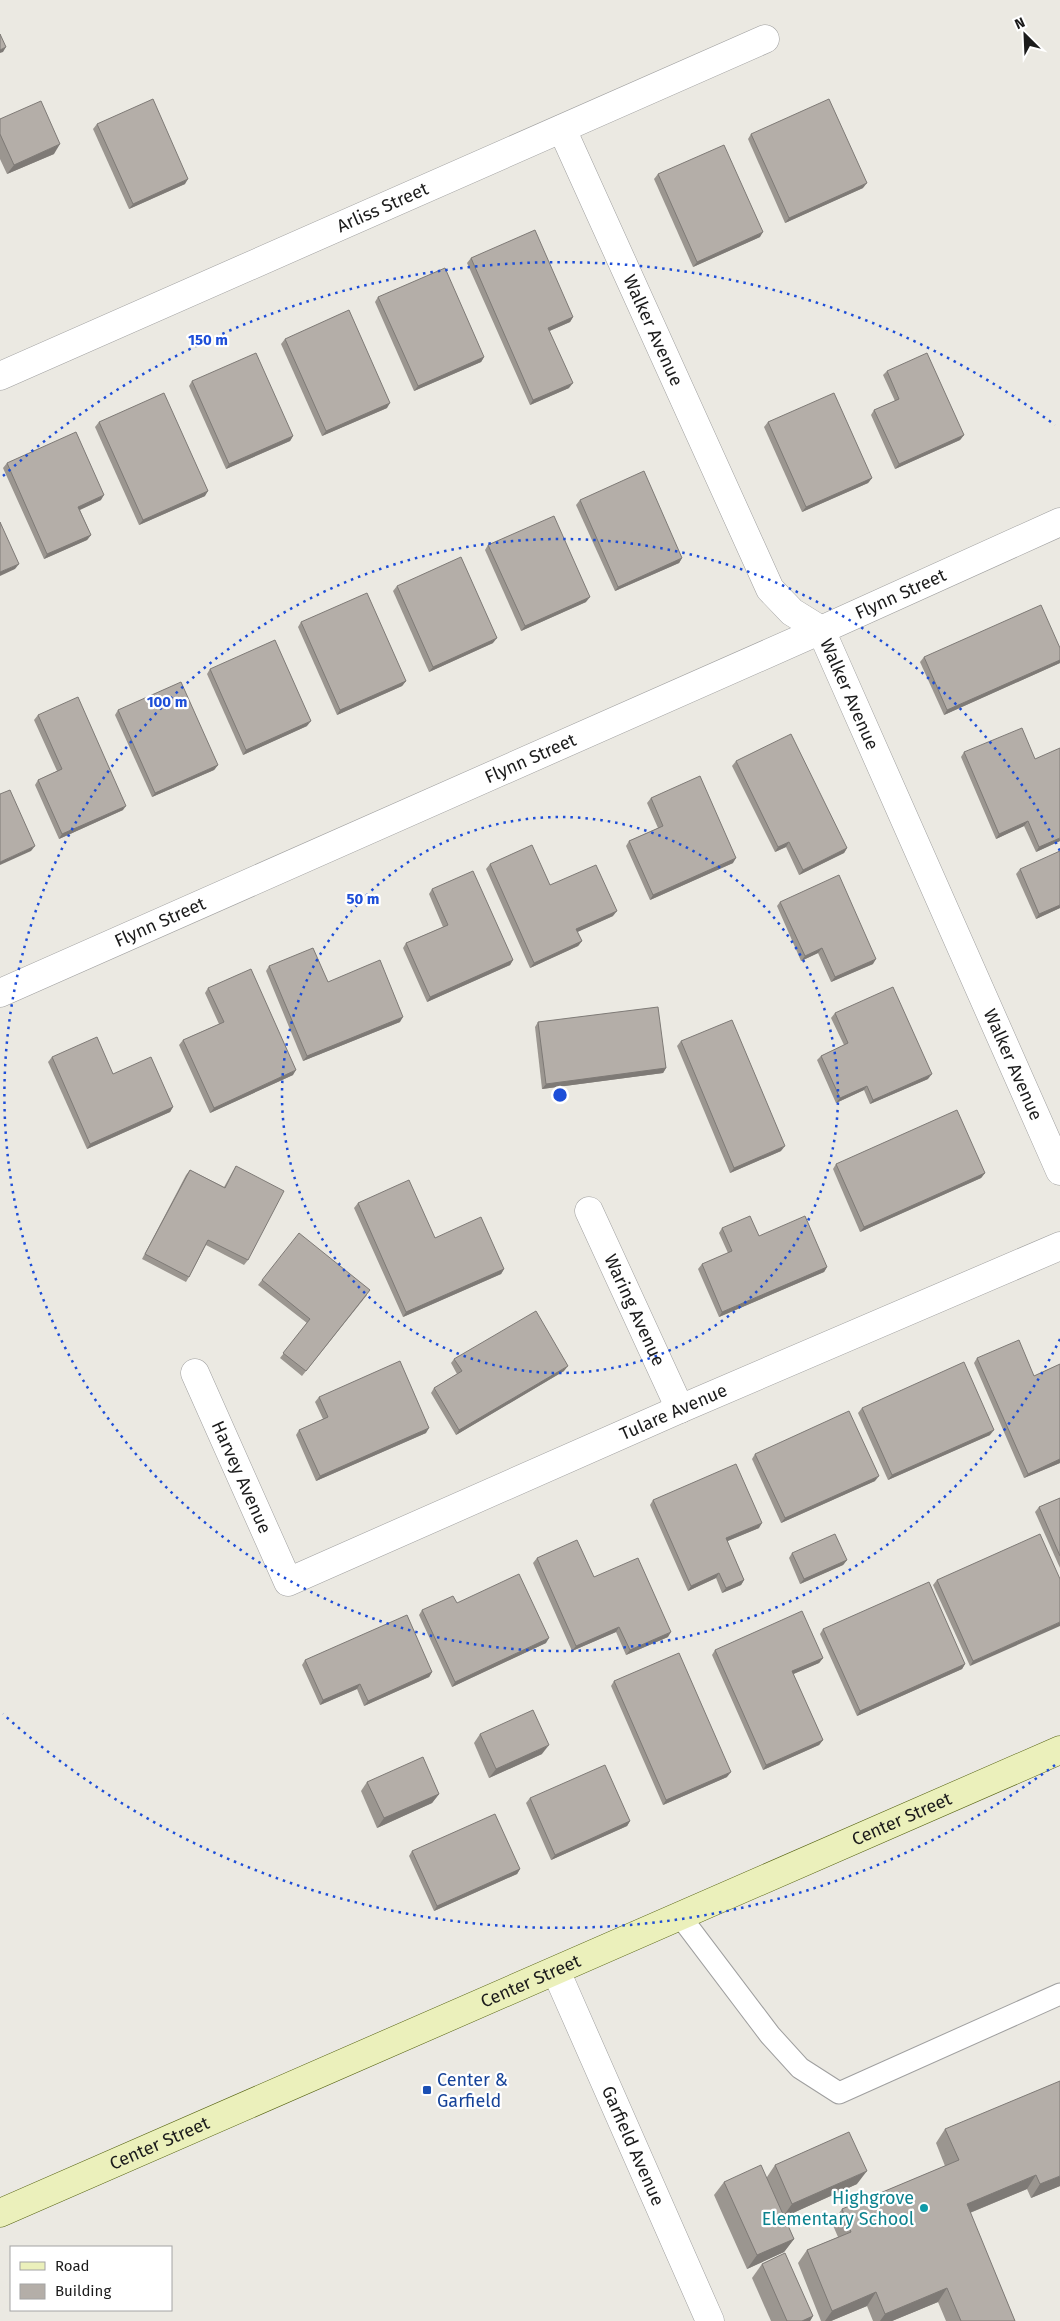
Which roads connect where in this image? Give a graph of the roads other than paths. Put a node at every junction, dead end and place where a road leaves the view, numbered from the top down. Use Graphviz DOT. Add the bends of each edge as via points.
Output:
graph roads {
  1 [pos="765,39"];
  2 [pos="562,129"];
  3 [pos="0,376"];
  4 [pos="1060,522"];
  5 [pos="821,630"];
  6 [pos="0,992"];
  7 [pos="1060,1171"];
  8 [pos="589,1211"];
  9 [pos="1060,1246"];
  10 [pos="195,1373"];
  11 [pos="680,1408"];
  12 [pos="288,1582"];
  13 [pos="1060,1750"];
  14 [pos="680,1916"];
  15 [pos="556,1971"];
  16 [pos="1060,1994"];
  17 [pos="0,2213"];
  18 [pos="710,2321"];
  1 -- 2 [label="street, Arliss Street"];
  2 -- 3 [label="street, Arliss Street"];
  2 -- 5 [label="street, Walker Avenue" via="770,589 792,612"];
  4 -- 5 [label="street, Flynn Street"];
  5 -- 6 [label="street, Flynn Street"];
  5 -- 7 [label="street, Walker Avenue"];
  8 -- 11 [label="street, Waring Avenue"];
  9 -- 11 [label="street, Tulare Avenue"];
  10 -- 12 [label="street, Harvey Avenue"];
  11 -- 12 [label="street, Tulare Avenue"];
  13 -- 14 [label="main road, Center Street"];
  14 -- 15 [label="main road, Center Street"];
  14 -- 16 [label="lane" via="770,2035 800,2068 839,2093"];
  15 -- 17 [label="main road, Center Street"];
  15 -- 18 [label="street, Garfield Avenue"];
}
